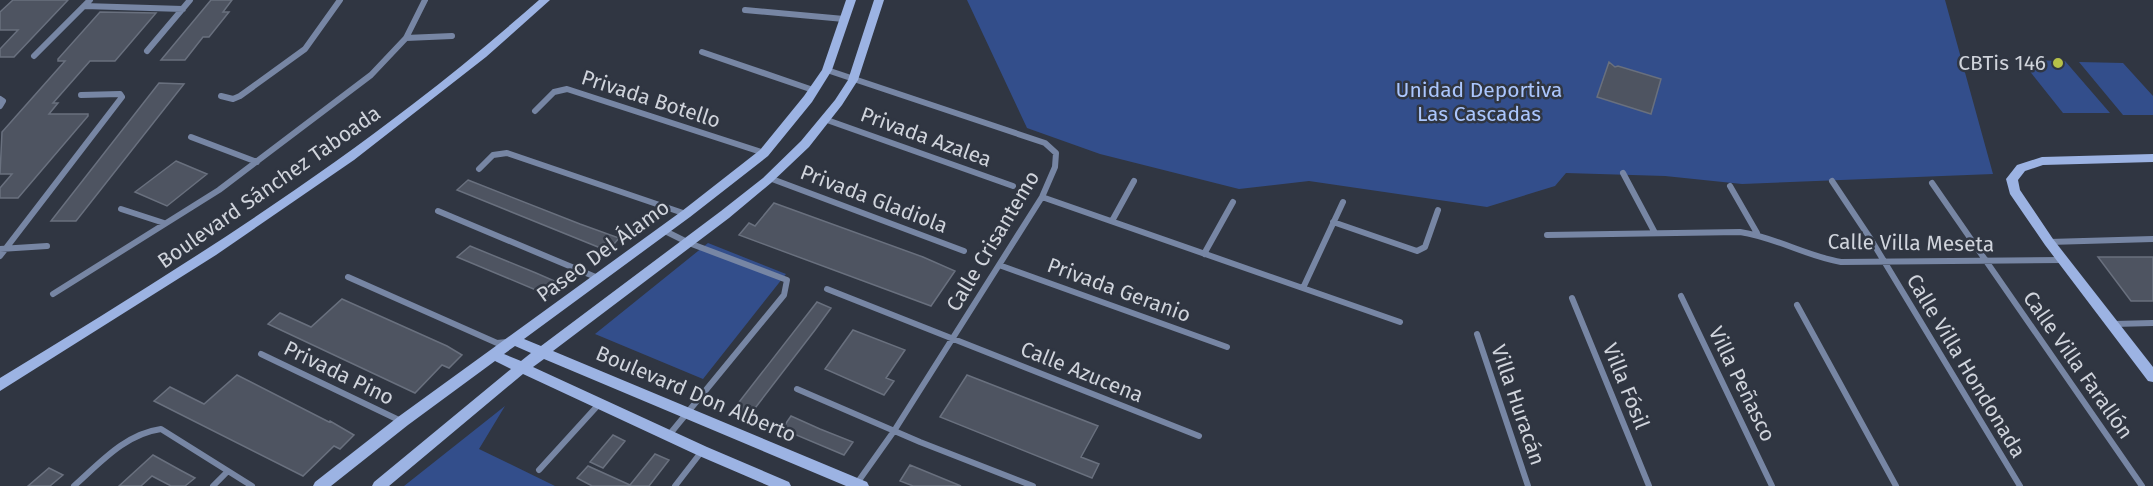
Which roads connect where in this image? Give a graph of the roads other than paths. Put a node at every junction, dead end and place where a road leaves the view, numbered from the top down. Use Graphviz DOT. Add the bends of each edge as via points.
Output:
graph roads {
  1 [pos="90,0"];
  2 [pos="190,0"];
  3 [pos="340,0"];
  4 [pos="425,0"];
  5 [pos="545,0"];
  6 [pos="851,0"];
  7 [pos="879,0"];
  8 [pos="84,6"];
  9 [pos="183,9"];
  10 [pos="744,10"];
  11 [pos="844,19"];
  12 [pos="452,36"];
  13 [pos="406,38"];
  14 [pos="147,51"];
  15 [pos="702,52"];
  16 [pos="34,56"];
  17 [pos="827,70"];
  18 [pos="853,80"];
  19 [pos="813,90"];
  20 [pos="81,95"];
  21 [pos="221,96"];
  22 [pos="0,99"];
  23 [pos="0,106"];
  24 [pos="535,111"];
  25 [pos="827,120"];
  26 [pos="191,137"];
  27 [pos="764,153"];
  28 [pos="2153,158"];
  29 [pos="257,162"];
  30 [pos="478,169"];
  31 [pos="1623,173"];
  32 [pos="772,179"];
  33 [pos="1134,181"];
  34 [pos="1832,181"];
  35 [pos="1932,183"];
  36 [pos="1013,186"];
  37 [pos="1730,186"];
  38 [pos="1042,197"];
  39 [pos="1233,202"];
  40 [pos="1343,202"];
  41 [pos="122,209"];
  42 [pos="1438,210"];
  43 [pos="438,211"];
  44 [pos="686,214"];
  45 [pos="1112,221"];
  46 [pos="1333,222"];
  47 [pos="164,223"];
  48 [pos="663,230"];
  49 [pos="1654,233"];
  50 [pos="1756,233"];
  51 [pos="1547,235"];
  52 [pos="2153,239"];
  53 [pos="2049,242"];
  54 [pos="689,243"];
  55 [pos="47,246"];
  56 [pos="3,249"];
  57 [pos="964,251"];
  58 [pos="1204,254"];
  59 [pos="0,256"];
  60 [pos="2064,260"];
  61 [pos="1987,262"];
  62 [pos="1884,263"];
  63 [pos="999,265"];
  64 [pos="348,277"];
  65 [pos="599,278"];
  66 [pos="826,288"];
  67 [pos="1303,288"];
  68 [pos="53,294"];
  69 [pos="1682,296"];
  70 [pos="1572,298"];
  71 [pos="1797,305"];
  72 [pos="1400,322"];
  73 [pos="2153,323"];
  74 [pos="2113,324"];
  75 [pos="1477,334"];
  76 [pos="954,339"];
  77 [pos="515,340"];
  78 [pos="1227,347"];
  79 [pos="496,349"];
  80 [pos="541,353"];
  81 [pos="261,354"];
  82 [pos="521,369"];
  83 [pos="2153,377"];
  84 [pos="0,385"];
  85 [pos="797,389"];
  86 [pos="600,404"];
  87 [pos="688,414"];
  88 [pos="403,422"];
  89 [pos="894,431"];
  90 [pos="669,435"];
  91 [pos="1199,436"];
  92 [pos="702,451"];
  93 [pos="539,470"];
  94 [pos="228,472"];
  95 [pos="858,485"];
  96 [pos="74,486"];
  97 [pos="213,486"];
  98 [pos="252,486"];
  99 [pos="320,486"];
  100 [pos="379,486"];
  101 [pos="675,486"];
  102 [pos="784,486"];
  103 [pos="1033,486"];
  104 [pos="1528,486"];
  105 [pos="1649,486"];
  106 [pos="1772,486"];
  107 [pos="1896,486"];
  108 [pos="2020,486"];
  109 [pos="2142,486"];
  1 -- 8 [label="street"];
  2 -- 9 [label="street"];
  3 -- 21 [label="street" via="295,57 240,96"];
  4 -- 13 [label="street"];
  5 -- 84 [label="street, Boulevard Sánchez Taboada" via="489,51 383,133 198,262"];
  6 -- 11 [label="street, Paseo Del Álamo"];
  7 -- 18 [label="street, Paseo Del Álamo"];
  8 -- 9 [label="street"];
  8 -- 16 [label="street"];
  9 -- 14 [label="street"];
  10 -- 11 [label="street"];
  11 -- 17 [label="street, Paseo Del Álamo"];
  12 -- 13 [label="street"];
  13 -- 29 [label="street" via="371,75"];
  15 -- 19 [label="street"];
  17 -- 18 [label="street, Calle Crisantemo"];
  17 -- 19 [label="street, Paseo Del Álamo"];
  18 -- 25 [label="street, Paseo Del Álamo"];
  18 -- 38 [label="street, Calle Crisantemo" via="1046,143 1056,153 1055,167"];
  19 -- 27 [label="street, Paseo Del Álamo"];
  20 -- 56 [label="street" via="122,97"];
  22 -- 23 [label="street"];
  24 -- 27 [label="street, Privada Botello" via="554,92 567,89"];
  25 -- 32 [label="street, Paseo Del Álamo"];
  25 -- 36 [label="street, Privada Azalea"];
  26 -- 29 [label="street"];
  27 -- 44 [label="street, Paseo Del Álamo"];
  28 -- 53 [label="street" via="2051,160 2021,168 2012,179 2014,191"];
  29 -- 47 [label="street"];
  30 -- 44 [label="street" via="493,155 507,153"];
  31 -- 49 [label="street"];
  32 -- 54 [label="street, Paseo Del Álamo"];
  32 -- 57 [label="street, Privada Gladiola"];
  33 -- 45 [label="street"];
  34 -- 62 [label="street, Calle Villa Hondonada"];
  35 -- 61 [label="street, Calle Villa Farallón"];
  37 -- 50 [label="street"];
  38 -- 45 [label="street"];
  38 -- 63 [label="street, Calle Crisantemo"];
  39 -- 58 [label="street"];
  40 -- 46 [label="street"];
  41 -- 47 [label="street"];
  42 -- 46 [label="street" via="1422,250 1417,251"];
  43 -- 65 [label="street"];
  44 -- 48 [label="street, Paseo Del Álamo"];
  45 -- 58 [label="street"];
  46 -- 67 [label="street"];
  47 -- 68 [label="street"];
  48 -- 54 [label="street"];
  48 -- 65 [label="street, Paseo Del Álamo"];
  49 -- 50 [label="street, Calle Villa Meseta"];
  49 -- 51 [label="street, Calle Villa Meseta"];
  50 -- 62 [label="street, Calle Villa Meseta" via="1824,260"];
  52 -- 53 [label="street"];
  53 -- 60 [label="street"];
  54 -- 80 [label="street, Paseo Del Álamo"];
  54 -- 87 [label="street" via="782,277 787,280 787,288"];
  55 -- 56 [label="street"];
  56 -- 59 [label="street"];
  58 -- 67 [label="street"];
  60 -- 61 [label="street, Calle Villa Meseta"];
  60 -- 74 [label="street"];
  61 -- 62 [label="street, Calle Villa Meseta"];
  61 -- 109 [label="street, Calle Villa Farallón"];
  62 -- 108 [label="street, Calle Villa Hondonada"];
  63 -- 76 [label="street, Calle Crisantemo"];
  63 -- 78 [label="street, Privada Geranio"];
  64 -- 79 [label="street"];
  65 -- 77 [label="street, Paseo Del Álamo"];
  66 -- 76 [label="street, Calle Azucena"];
  67 -- 72 [label="street"];
  69 -- 106 [label="street, Villa Peñasco"];
  70 -- 105 [label="street, Villa Fósil"];
  71 -- 107 [label="street"];
  73 -- 74 [label="street"];
  74 -- 83 [label="street"];
  75 -- 104 [label="street, Villa Huracán"];
  76 -- 89 [label="street, Calle Crisantemo"];
  76 -- 91 [label="street, Calle Azucena"];
  77 -- 79 [label="street, Paseo Del Álamo"];
  77 -- 80 [label="street, Boulevard Don Alberto"];
  79 -- 82 [label="street"];
  79 -- 88 [label="street, Paseo Del Álamo"];
  80 -- 82 [label="street, Paseo Del Álamo"];
  80 -- 87 [label="street, Boulevard Don Alberto"];
  81 -- 88 [label="street, Privada Pino"];
  82 -- 86 [label="street"];
  82 -- 100 [label="street, Paseo Del Álamo"];
  85 -- 89 [label="street"];
  86 -- 90 [label="street"];
  86 -- 93 [label="street"];
  87 -- 90 [label="street"];
  87 -- 95 [label="street, Boulevard Don Alberto"];
  88 -- 99 [label="street, Paseo Del Álamo"];
  89 -- 95 [label="street, Calle Crisantemo"];
  89 -- 103 [label="street"];
  90 -- 92 [label="street"];
  92 -- 101 [label="street"];
  92 -- 102 [label="street"];
  94 -- 96 [label="street" via="161,429 150,429 136,434"];
  94 -- 97 [label="street"];
  94 -- 98 [label="street"];
}
